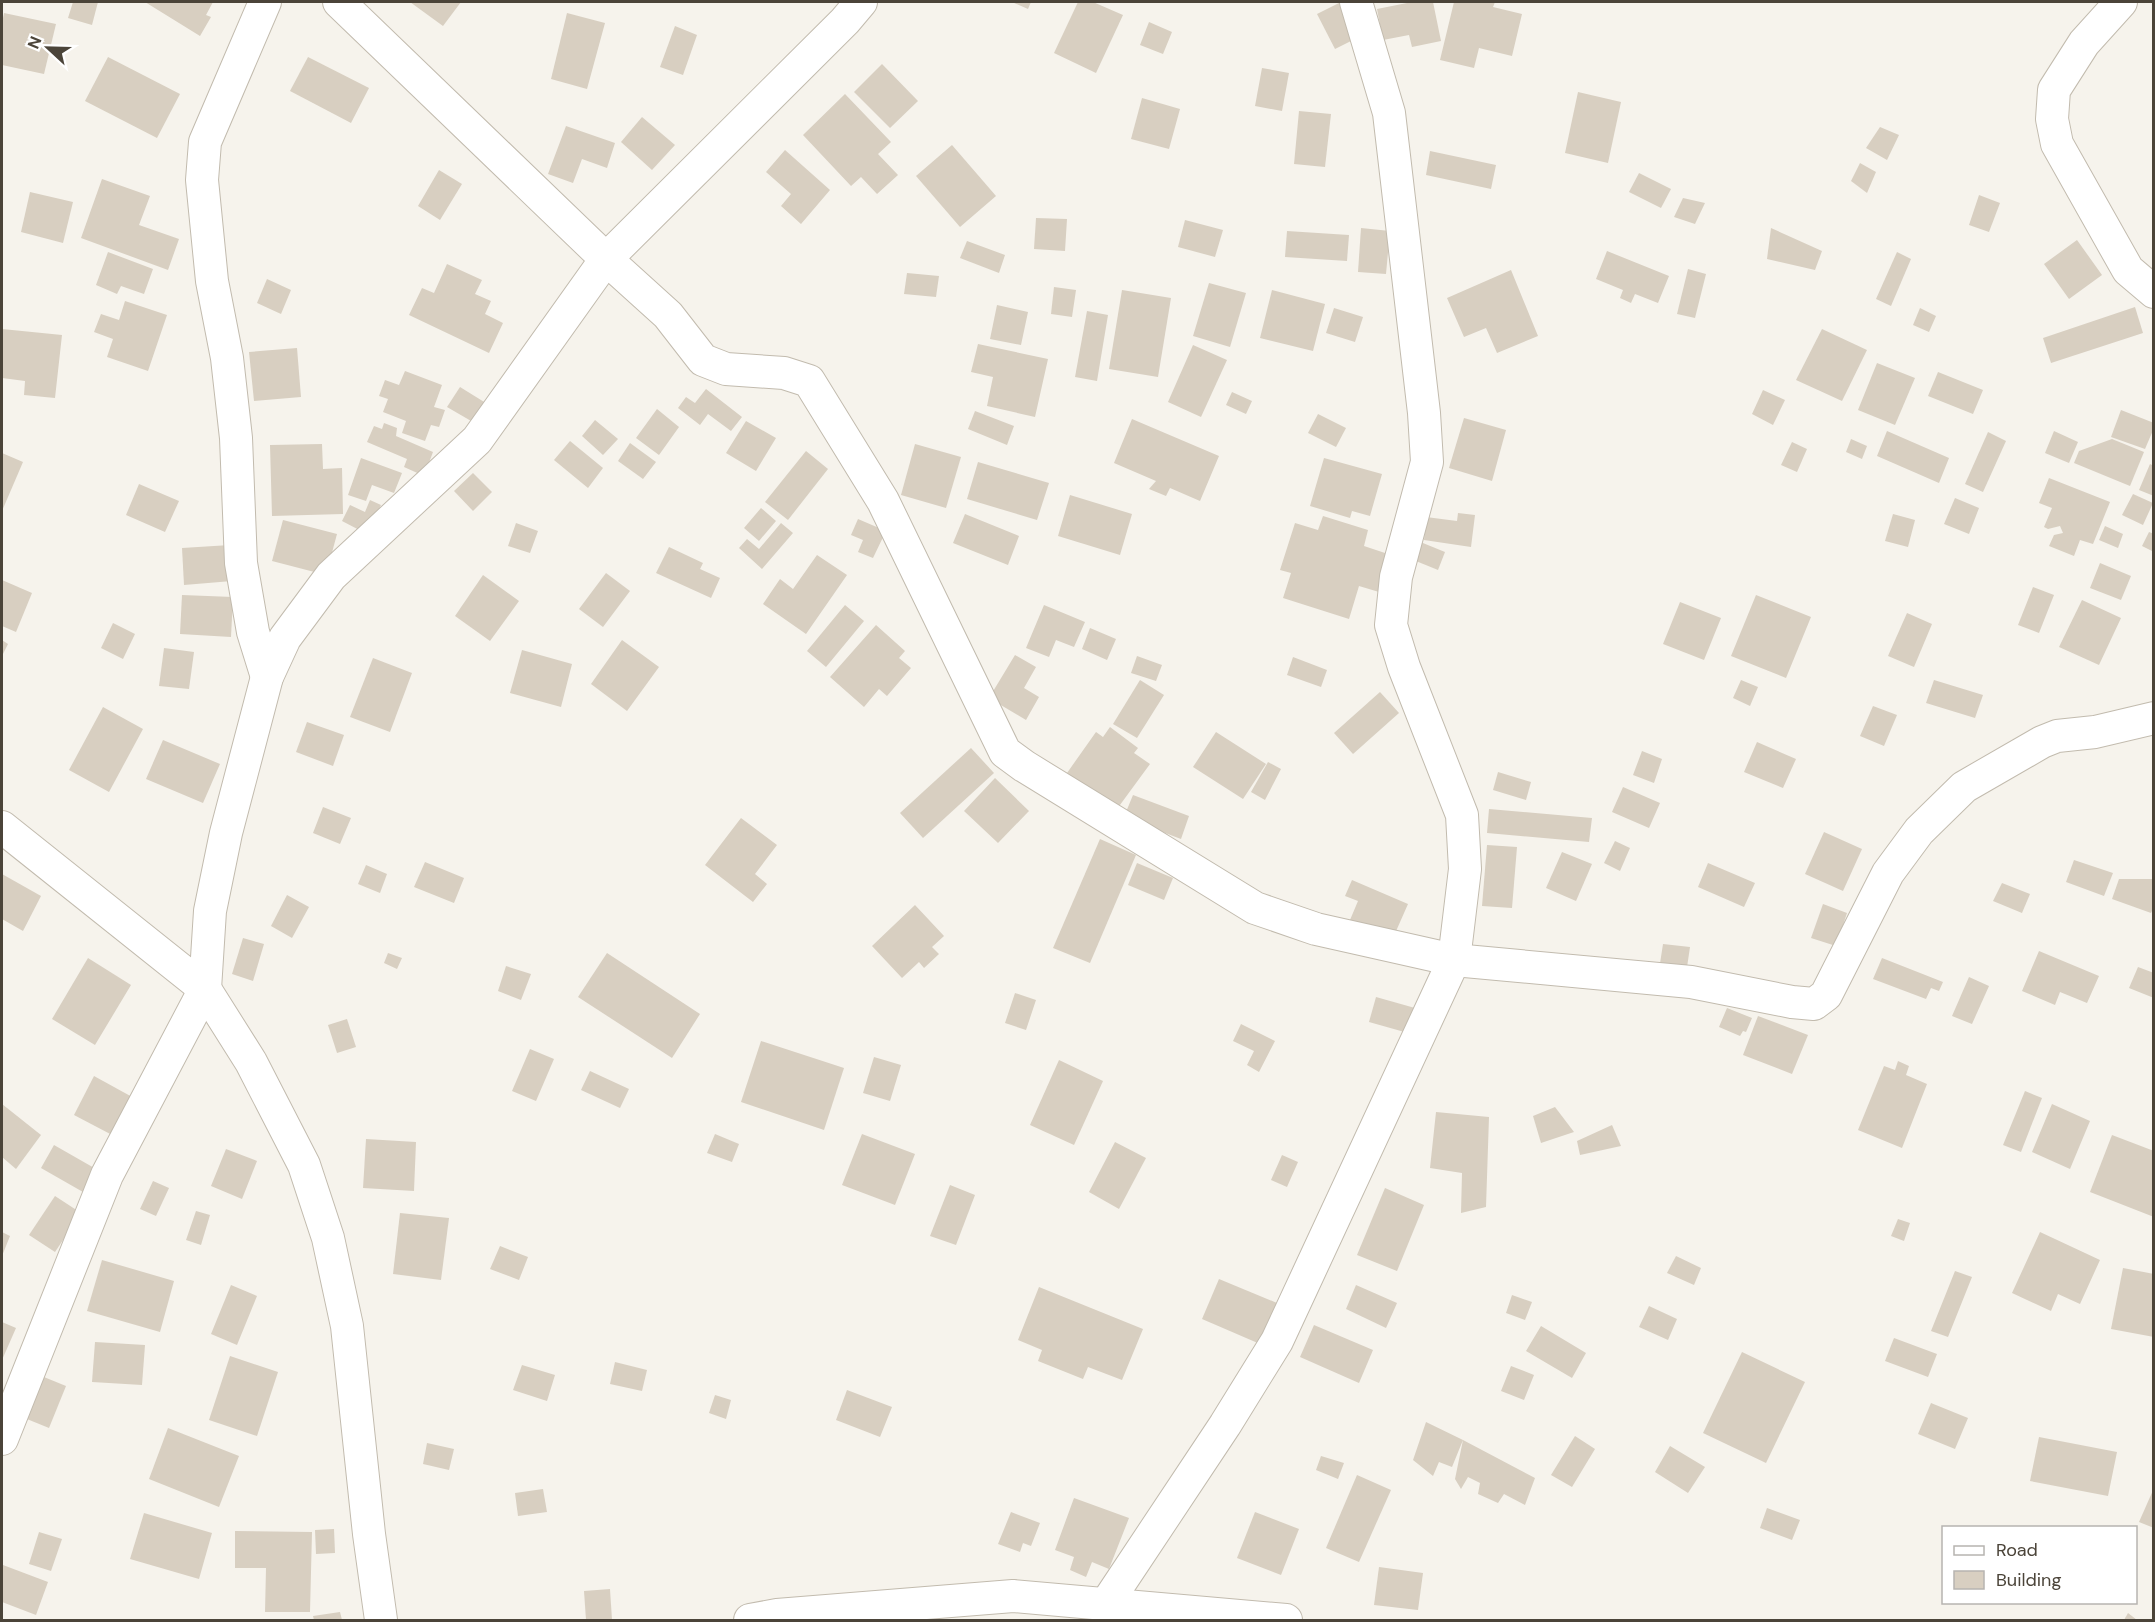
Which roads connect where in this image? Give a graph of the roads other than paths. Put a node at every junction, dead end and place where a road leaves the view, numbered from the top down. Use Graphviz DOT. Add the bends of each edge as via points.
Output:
graph roads {
  1 [pos="265,2"];
  2 [pos="339,2"];
  3 [pos="861,2"];
  4 [pos="1356,2"];
  5 [pos="2121,2"];
  6 [pos="606,259"];
  7 [pos="2154,292"];
  8 [pos="267,677"];
  9 [pos="2154,718"];
  10 [pos="2,827"];
  11 [pos="1454,960"];
  12 [pos="205,989"];
  13 [pos="2,1439"];
  14 [pos="1106,1604"];
  15 [pos="381,1620"];
  16 [pos="750,1620"];
  17 [pos="1286,1620"];
  1 -- 8 [label="street" via="205,142 202,180 212,281 227,358 236,438 241,563 253,632"];
  2 -- 6 [label="street"];
  3 -- 6 [label="street"];
  4 -- 11 [label="street" via="1389,113 1427,462 1396,577 1391,625 1461,815 1465,869"];
  5 -- 7 [label="street" via="2084,43 2054,90 2052,119 2057,144 2128,270"];
  6 -- 8 [label="street" via="477,440 331,576 285,638"];
  6 -- 11 [label="street" via="668,315 703,360 726,369 784,373 809,381 883,501 1005,753 1255,908 1316,929"];
  8 -- 12 [label="street" via="212,900"];
  9 -- 11 [label="street" via="2095,732 2057,736 1964,787 1919,831 1888,873 1826,995 1814,1004 1691,982"];
  10 -- 12 [label="street"];
  11 -- 14 [label="street" via="1276,1341"];
  12 -- 13 [label="street" via="107,1175"];
  12 -- 15 [label="street" via="251,1062 304,1165 328,1238 347,1326"];
  14 -- 16 [label="street" via="1013,1596"];
  14 -- 17 [label="street"];
}
